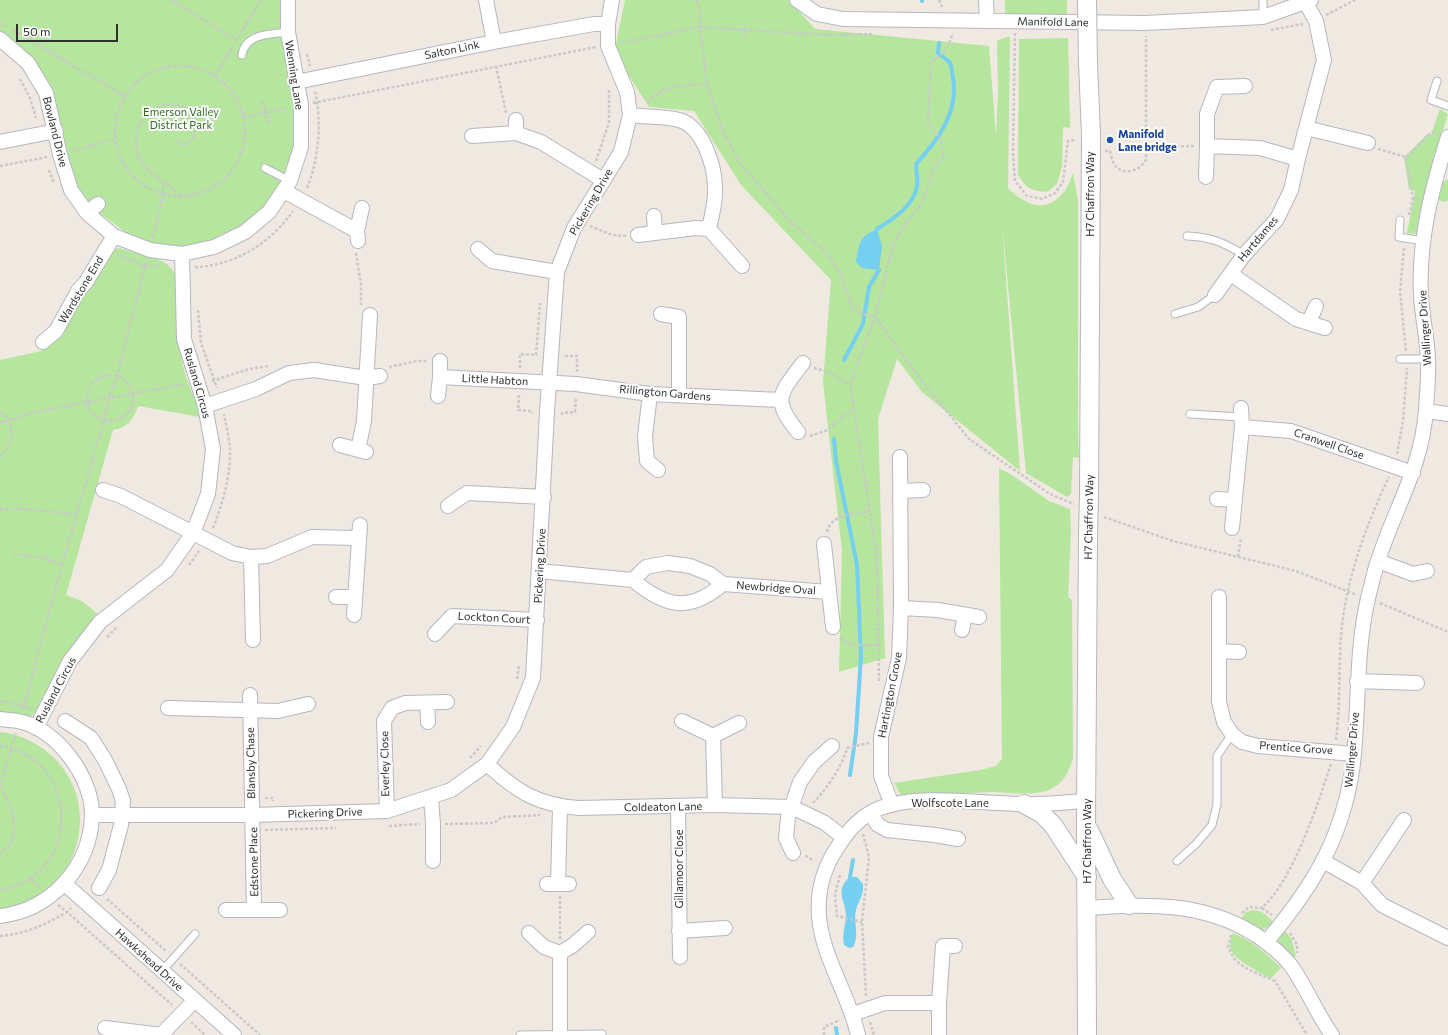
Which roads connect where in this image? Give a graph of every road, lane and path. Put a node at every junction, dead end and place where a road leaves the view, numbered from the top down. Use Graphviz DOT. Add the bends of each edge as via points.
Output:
graph roads {
  1 [pos="171,0"];
  2 [pos="288,0"];
  3 [pos="486,0"];
  4 [pos="612,0"];
  5 [pos="696,0"];
  6 [pos="798,0"];
  7 [pos="986,0"];
  8 [pos="1087,0"];
  9 [pos="1263,0"];
  10 [pos="1354,0"];
  11 [pos="1309,1"];
  12 [pos="988,21"];
  13 [pos="1316,21"];
  14 [pos="0,23"];
  15 [pos="608,24"];
  16 [pos="1265,24"];
  17 [pos="700,27"];
  18 [pos="1016,27"];
  19 [pos="745,30"];
  20 [pos="1143,31"];
  21 [pos="288,32"];
  22 [pos="945,33"];
  23 [pos="953,33"];
  24 [pos="961,33"];
  25 [pos="1008,33"];
  26 [pos="1023,33"];
  27 [pos="875,34"];
  28 [pos="1154,35"];
  29 [pos="744,37"];
  30 [pos="0,39"];
  31 [pos="236,40"];
  32 [pos="494,42"];
  33 [pos="608,46"];
  34 [pos="307,52"];
  35 [pos="242,54"];
  36 [pos="496,66"];
  37 [pos="19,78"];
  38 [pos="313,79"];
  39 [pos="1437,81"];
  40 [pos="296,82"];
  41 [pos="707,83"];
  42 [pos="1245,86"];
  43 [pos="124,96"];
  44 [pos="262,101"];
  45 [pos="318,102"];
  46 [pos="300,105"];
  47 [pos="1448,106"];
  48 [pos="265,112"];
  49 [pos="630,115"];
  50 [pos="244,117"];
  51 [pos="644,117"];
  52 [pos="270,125"];
  53 [pos="516,126"];
  54 [pos="1306,128"];
  55 [pos="56,131"];
  56 [pos="41,134"];
  57 [pos="472,136"];
  58 [pos="1448,137"];
  59 [pos="177,140"];
  60 [pos="0,142"];
  61 [pos="1367,143"];
  62 [pos="1091,144"];
  63 [pos="1206,146"];
  64 [pos="1146,147"];
  65 [pos="1298,159"];
  66 [pos="265,168"];
  67 [pos="1443,168"];
  68 [pos="1206,178"];
  69 [pos="603,180"];
  70 [pos="163,183"];
  71 [pos="287,186"];
  72 [pos="56,189"];
  73 [pos="163,195"];
  74 [pos="182,197"];
  75 [pos="1413,198"];
  76 [pos="301,201"];
  77 [pos="98,204"];
  78 [pos="362,208"];
  79 [pos="87,213"];
  80 [pos="654,216"];
  81 [pos="593,220"];
  82 [pos="1400,220"];
  83 [pos="589,225"];
  84 [pos="709,229"];
  85 [pos="585,231"];
  86 [pos="656,232"];
  87 [pos="638,235"];
  88 [pos="114,236"];
  89 [pos="358,236"];
  90 [pos="1187,236"];
  91 [pos="1404,238"];
  92 [pos="1423,241"];
  93 [pos="106,249"];
  94 [pos="478,249"];
  95 [pos="150,250"];
  96 [pos="1244,255"];
  97 [pos="741,258"];
  98 [pos="182,261"];
  99 [pos="145,266"];
  100 [pos="557,272"];
  101 [pos="1230,274"];
  102 [pos="1215,295"];
  103 [pos="1316,306"];
  104 [pos="661,314"];
  105 [pos="1175,314"];
  106 [pos="370,316"];
  107 [pos="875,316"];
  108 [pos="1309,322"];
  109 [pos="1325,328"];
  110 [pos="43,342"];
  111 [pos="565,348"];
  112 [pos="1404,359"];
  113 [pos="1428,359"];
  114 [pos="440,361"];
  115 [pos="803,363"];
  116 [pos="117,376"];
  117 [pos="373,377"];
  118 [pos="440,377"];
  119 [pos="197,383"];
  120 [pos="550,383"];
  121 [pos="576,384"];
  122 [pos="850,385"];
  123 [pos="133,392"];
  124 [pos="650,394"];
  125 [pos="679,395"];
  126 [pos="438,396"];
  127 [pos="109,398"];
  128 [pos="780,400"];
  129 [pos="88,402"];
  130 [pos="205,406"];
  131 [pos="853,408"];
  132 [pos="1426,411"];
  133 [pos="1,412"];
  134 [pos="1190,414"];
  135 [pos="1448,414"];
  136 [pos="1241,418"];
  137 [pos="10,420"];
  138 [pos="104,420"];
  139 [pos="561,420"];
  140 [pos="0,422"];
  141 [pos="798,432"];
  142 [pos="340,445"];
  143 [pos="0,457"];
  144 [pos="900,457"];
  145 [pos="1394,466"];
  146 [pos="658,470"];
  147 [pos="1413,473"];
  148 [pos="103,490"];
  149 [pos="923,490"];
  150 [pos="900,491"];
  151 [pos="544,497"];
  152 [pos="1217,498"];
  153 [pos="1084,500"];
  154 [pos="1235,500"];
  155 [pos="448,506"];
  156 [pos="0,510"];
  157 [pos="868,511"];
  158 [pos="78,514"];
  159 [pos="1101,515"];
  160 [pos="1232,528"];
  161 [pos="193,533"];
  162 [pos="824,544"];
  163 [pos="14,554"];
  164 [pos="251,557"];
  165 [pos="1378,561"];
  166 [pos="62,565"];
  167 [pos="539,570"];
  168 [pos="1426,571"];
  169 [pos="633,580"];
  170 [pos="723,584"];
  171 [pos="829,592"];
  172 [pos="1348,593"];
  173 [pos="336,597"];
  174 [pos="354,597"];
  175 [pos="1219,597"];
  176 [pos="1368,598"];
  177 [pos="901,608"];
  178 [pos="354,615"];
  179 [pos="537,620"];
  180 [pos="833,627"];
  181 [pos="962,630"];
  182 [pos="1448,632"];
  183 [pos="435,634"];
  184 [pos="253,640"];
  185 [pos="850,644"];
  186 [pos="878,645"];
  187 [pos="1219,651"];
  188 [pos="1239,652"];
  189 [pos="519,664"];
  190 [pos="1357,681"];
  191 [pos="879,683"];
  192 [pos="1417,683"];
  193 [pos="515,686"];
  194 [pos="250,695"];
  195 [pos="446,702"];
  196 [pos="428,703"];
  197 [pos="308,704"];
  198 [pos="168,708"];
  199 [pos="250,710"];
  200 [pos="0,719"];
  201 [pos="19,721"];
  202 [pos="65,721"];
  203 [pos="682,721"];
  204 [pos="428,722"];
  205 [pos="739,723"];
  206 [pos="36,728"];
  207 [pos="1232,734"];
  208 [pos="713,736"];
  209 [pos="872,736"];
  210 [pos="483,744"];
  211 [pos="0,746"];
  212 [pos="832,746"];
  213 [pos="12,748"];
  214 [pos="847,748"];
  215 [pos="1335,751"];
  216 [pos="1354,754"];
  217 [pos="465,762"];
  218 [pos="487,764"];
  219 [pos="0,785"];
  220 [pos="252,798"];
  221 [pos="431,798"];
  222 [pos="1086,801"];
  223 [pos="274,804"];
  224 [pos="1024,804"];
  225 [pos="715,805"];
  226 [pos="892,805"];
  227 [pos="560,806"];
  228 [pos="678,807"];
  229 [pos="792,807"];
  230 [pos="387,811"];
  231 [pos="870,813"];
  232 [pos="92,815"];
  233 [pos="122,815"];
  234 [pos="252,815"];
  235 [pos="1404,820"];
  236 [pos="433,824"];
  237 [pos="856,824"];
  238 [pos="1086,824"];
  239 [pos="844,838"];
  240 [pos="958,839"];
  241 [pos="793,853"];
  242 [pos="0,854"];
  243 [pos="433,861"];
  244 [pos="1324,861"];
  245 [pos="1177,862"];
  246 [pos="1087,877"];
  247 [pos="1362,883"];
  248 [pos="65,884"];
  249 [pos="558,884"];
  250 [pos="99,888"];
  251 [pos="0,890"];
  252 [pos="1130,905"];
  253 [pos="1086,908"];
  254 [pos="226,910"];
  255 [pos="254,910"];
  256 [pos="280,910"];
  257 [pos="0,916"];
  258 [pos="842,918"];
  259 [pos="862,922"];
  260 [pos="1236,923"];
  261 [pos="725,928"];
  262 [pos="679,931"];
  263 [pos="588,932"];
  264 [pos="529,933"];
  265 [pos="194,934"];
  266 [pos="0,936"];
  267 [pos="1448,938"];
  268 [pos="1266,942"];
  269 [pos="955,946"];
  270 [pos="560,953"];
  271 [pos="680,957"];
  272 [pos="162,971"];
  273 [pos="195,1000"];
  274 [pos="939,1002"];
  275 [pos="866,1008"];
  276 [pos="182,1014"];
  277 [pos="853,1014"];
  278 [pos="105,1028"];
  279 [pos="560,1034"];
  280 [pos="602,1034"];
  281 [pos="205,1035"];
  282 [pos="234,1035"];
  283 [pos="520,1035"];
  284 [pos="824,1035"];
  285 [pos="858,1035"];
  286 [pos="939,1035"];
  287 [pos="1087,1035"];
  288 [pos="1307,1035"];
  289 [pos="1332,1035"];
  1 -- 31 [label="path"];
  2 -- 21 [label="street, Wenning Lane"];
  3 -- 32 [label="street"];
  4 -- 15 [label="street, Pickering Drive"];
  5 -- 17 [label="path" via="700,12"];
  6 -- 12 [label="street, Manifold Lane" via="817,14 843,19"];
  7 -- 12 [label="street"];
  8 -- 62 [label="street, H7 Chaffron Way, bridge"];
  9 -- 16 [label="lane"];
  10 -- 13 [label="path"];
  11 -- 13 [label="street, Hartdames"];
  11 -- 16 [label="street, Manifold Lane"];
  12 -- 18 [label="street, Manifold Lane"];
  13 -- 16 [label="path"];
  13 -- 54 [label="street, Hartdames" via="1324,60"];
  14 -- 43 [label="path"];
  15 -- 32 [label="street, Salton Link" via="594,24"];
  15 -- 33 [label="street, Pickering Drive"];
  16 -- 20 [label="street, Manifold Lane"];
  17 -- 19 [label="path"];
  17 -- 33 [label="path"];
  17 -- 41 [label="path"];
  18 -- 20 [label="street, Manifold Lane"];
  18 -- 25 [label="path"];
  18 -- 26 [label="path"];
  18 -- 62 [label="path" via="1013,152 1015,181 1027,196 1042,200 1056,193 1063,182 1068,142"];
  19 -- 27 [label="path" via="827,35"];
  19 -- 29 [label="path"];
  20 -- 28 [label="path"];
  20 -- 64 [label="path"];
  21 -- 35 [label="lane" via="261,35 251,39"];
  21 -- 40 [label="street, Wenning Lane"];
  22 -- 23 [label="path"];
  23 -- 24 [label="path"];
  23 -- 107 [label="path" via="947,49 931,62 928,124 941,140 944,156 934,167 922,204 893,245"];
  30 -- 55 [label="street, Bowland Drive" via="28,63 46,93"];
  32 -- 38 [label="street, Salton Link"];
  33 -- 36 [label="path"];
  33 -- 49 [label="street, Pickering Drive" via="627,92"];
  34 -- 38 [label="path"];
  36 -- 45 [label="path"];
  36 -- 53 [label="path" via="506,114"];
  37 -- 56 [label="path" via="30,98"];
  38 -- 40 [label="street, Salton Link"];
  38 -- 45 [label="path"];
  39 -- 47 [label="lane" via="1431,100"];
  40 -- 46 [label="street, Wenning Lane"];
  41 -- 51 [label="path" via="672,86 659,92 641,108"];
  41 -- 107 [label="path" via="722,129 740,163 790,221 828,254 841,275 852,308 862,314"];
  42 -- 63 [label="street" via="1217,87 1207,114"];
  43 -- 50 [label="path" via="138,81 156,70 176,66 196,68 216,76 228,87 238,101"];
  43 -- 73 [label="path" via="116,117 114,139 120,158 130,175 145,187"];
  44 -- 48 [label="path"];
  45 -- 46 [label="path"];
  45 -- 76 [label="path" via="316,154 310,181"];
  46 -- 48 [label="path"];
  46 -- 71 [label="street, Wenning Lane" via="301,147"];
  48 -- 50 [label="path"];
  48 -- 52 [label="path"];
  49 -- 51 [label="street"];
  49 -- 69 [label="street, Pickering Drive" via="621,152"];
  50 -- 74 [label="path" via="245,136 241,155 232,171 218,185 201,193"];
  51 -- 84 [label="street" via="679,120 693,128 705,145 712,167 715,193"];
  53 -- 57 [label="street"];
  53 -- 69 [label="street"];
  54 -- 61 [label="street"];
  54 -- 65 [label="street, Hartdames"];
  55 -- 56 [label="street"];
  55 -- 79 [label="street, Bowland Drive" via="60,155 71,190"];
  56 -- 60 [label="street"];
  56 -- 72 [label="path" via="45,158"];
  58 -- 61 [label="path" via="1432,132 1406,157 1366,146"];
  58 -- 67 [label="street, Wallinger Drive"];
  59 -- 70 [label="path" via="184,145 191,140 196,129 192,115 180,105 166,104 158,107 137,128 135,149 140,162"];
  62 -- 64 [label="path" via="1110,151 1114,164 1126,172 1135,171 1143,166 1146,160"];
  62 -- 153 [label="street, H7 Chaffron Way"];
  63 -- 64 [label="path"];
  63 -- 65 [label="street" via="1260,148"];
  63 -- 68 [label="street"];
  65 -- 96 [label="street, Hartdames" via="1292,190 1277,219"];
  66 -- 71 [label="lane"];
  67 -- 92 [label="street, Wallinger Drive" via="1430,201"];
  69 -- 100 [label="street, Pickering Drive" via="574,228"];
  70 -- 73 [label="path"];
  70 -- 74 [label="path"];
  71 -- 76 [label="street"];
  71 -- 98 [label="street, Wenning Lane" via="269,212 245,232"];
  73 -- 74 [label="path"];
  73 -- 95 [label="path"];
  75 -- 91 [label="path"];
  76 -- 89 [label="street"];
  76 -- 98 [label="path" via="270,237 243,255 204,267"];
  77 -- 79 [label="street"];
  78 -- 89 [label="street"];
  79 -- 88 [label="street, Bowland Drive"];
  80 -- 86 [label="street"];
  81 -- 83 [label="path"];
  82 -- 91 [label="lane" via="1399,237"];
  83 -- 85 [label="path"];
  83 -- 87 [label="path" via="612,235"];
  84 -- 86 [label="street"];
  84 -- 97 [label="street"];
  86 -- 87 [label="street"];
  88 -- 93 [label="street, Wardstone End"];
  88 -- 95 [label="street, Bowland Drive"];
  89 -- 106 [label="path" via="356,250 361,285 361,312"];
  90 -- 96 [label="lane" via="1208,237"];
  91 -- 92 [label="lane"];
  91 -- 112 [label="path" via="1400,291"];
  92 -- 113 [label="street, Wallinger Drive" via="1421,294"];
  93 -- 99 [label="path"];
  93 -- 110 [label="street, Wardstone End" via="78,291 56,331"];
  94 -- 100 [label="street" via="492,261"];
  95 -- 98 [label="street, Bowland Drive"];
  95 -- 99 [label="path"];
  96 -- 101 [label="street, Hartdames"];
  98 -- 99 [label="path"];
  98 -- 119 [label="street, Rusland Circus" via="184,339"];
  99 -- 116 [label="path"];
  100 -- 120 [label="street, Pickering Drive"];
  101 -- 102 [label="street, Hartdames"];
  101 -- 108 [label="street, Hartdames" via="1296,319"];
  102 -- 105 [label="lane, Hartdames" via="1198,307"];
  103 -- 108 [label="street"];
  104 -- 125 [label="street" via="679,317"];
  106 -- 117 [label="street"];
  107 -- 122 [label="path"];
  107 -- 153 [label="path" via="914,371 969,439 1050,494"];
  108 -- 109 [label="street, Hartdames"];
  111 -- 121 [label="path" via="564,356 577,356"];
  112 -- 113 [label="lane"];
  112 -- 145 [label="path" via="1404,415"];
  113 -- 132 [label="street, Wallinger Drive"];
  114 -- 118 [label="street"];
  115 -- 122 [label="path" via="829,372"];
  115 -- 128 [label="street" via="784,386"];
  116 -- 123 [label="path" via="127,382"];
  116 -- 127 [label="path"];
  116 -- 129 [label="path" via="102,376 95,381 88,394"];
  117 -- 130 [label="street" via="314,370 289,373 256,389"];
  117 -- 142 [label="street" via="364,421 362,451"];
  118 -- 120 [label="street, Little Habton"];
  118 -- 126 [label="street"];
  119 -- 123 [label="path"];
  119 -- 130 [label="street, Rusland Circus"];
  120 -- 121 [label="street, Rillington Gardens"];
  120 -- 151 [label="street, Pickering Drive"];
  121 -- 124 [label="street, Rillington Gardens"];
  121 -- 139 [label="path" via="575,412 562,413"];
  122 -- 131 [label="path"];
  123 -- 127 [label="path"];
  123 -- 138 [label="path" via="131,408 127,415 120,419"];
  124 -- 125 [label="street, Rillington Gardens"];
  124 -- 146 [label="street" via="645,436 647,461"];
  125 -- 128 [label="street, Rillington Gardens"];
  127 -- 129 [label="path"];
  127 -- 138 [label="path"];
  128 -- 141 [label="street" via="785,416"];
  129 -- 137 [label="path" via="35,412"];
  129 -- 138 [label="path" via="93,413"];
  130 -- 161 [label="street, Rusland Circus" via="213,449 208,494"];
  131 -- 141 [label="path" via="828,430 807,436"];
  131 -- 157 [label="path"];
  132 -- 135 [label="street"];
  132 -- 147 [label="street, Wallinger Drive" via="1420,450"];
  133 -- 137 [label="path"];
  134 -- 136 [label="lane"];
  136 -- 145 [label="street, Cranwell Close" via="1291,430"];
  136 -- 154 [label="street"];
  137 -- 140 [label="path"];
  137 -- 143 [label="path" via="12,441"];
  138 -- 158 [label="path"];
  144 -- 150 [label="street, Hartington Grove"];
  145 -- 147 [label="street, Cranwell Close"];
  145 -- 172 [label="path" via="1366,532"];
  147 -- 165 [label="street, Wallinger Drive"];
  148 -- 161 [label="street" via="123,490"];
  149 -- 150 [label="street"];
  150 -- 177 [label="street, Hartington Grove"];
  151 -- 155 [label="street" via="467,493"];
  151 -- 167 [label="street, Pickering Drive"];
  152 -- 154 [label="street"];
  153 -- 222 [label="street, H7 Chaffron Way, bridge" via="1088,535"];
  154 -- 160 [label="street"];
  156 -- 158 [label="path" via="23,509"];
  157 -- 162 [label="path" via="840,517 828,526"];
  157 -- 186 [label="path" via="877,557"];
  158 -- 166 [label="path"];
  159 -- 172 [label="path" via="1173,541 1296,571"];
  161 -- 164 [label="street" via="232,553"];
  161 -- 206 [label="street, Rusland Circus" via="167,570 100,622 70,661"];
  162 -- 171 [label="street, Newbridge Oval"];
  163 -- 166 [label="path" via="44,558"];
  164 -- 174 [label="street" via="267,556 312,537 359,532"];
  164 -- 184 [label="street" via="260,616"];
  165 -- 168 [label="street" via="1413,574"];
  165 -- 176 [label="street, Wallinger Drive"];
  166 -- 201 [label="path"];
  167 -- 169 [label="street"];
  167 -- 179 [label="street, Pickering Drive"];
  169 -- 170 [label="street, Newbridge Oval" via="646,567 668,563 690,566 710,574"];
  169 -- 170 [label="street, Newbridge Oval" via="661,600 677,602 696,601 710,595"];
  170 -- 171 [label="street, Newbridge Oval"];
  171 -- 180 [label="street, Newbridge Oval"];
  172 -- 176 [label="path"];
  172 -- 215 [label="path" via="1342,624"];
  173 -- 174 [label="street"];
  174 -- 178 [label="street"];
  175 -- 187 [label="street"];
  176 -- 182 [label="path"];
  176 -- 190 [label="street, Wallinger Drive"];
  177 -- 181 [label="street" via="938,610 972,616"];
  177 -- 226 [label="street, Hartington Grove" via="899,658 881,737 881,776"];
  179 -- 183 [label="street, Lockton Court" via="452,616"];
  179 -- 218 [label="street, Pickering Drive" via="533,678 513,728"];
  185 -- 186 [label="path"];
  186 -- 191 [label="path"];
  187 -- 188 [label="street"];
  187 -- 207 [label="street" via="1219,702 1224,722"];
  189 -- 193 [label="path"];
  190 -- 192 [label="street"];
  190 -- 216 [label="street, Wallinger Drive"];
  194 -- 199 [label="street, Blansby Chase"];
  195 -- 196 [label="street, Everley Close"];
  196 -- 204 [label="street"];
  196 -- 230 [label="street, Everley Close" via="405,703 392,708 384,721"];
  197 -- 199 [label="street" via="278,711"];
  198 -- 199 [label="street"];
  199 -- 220 [label="street, Blansby Chase"];
  200 -- 201 [label="street"];
  201 -- 206 [label="street"];
  201 -- 213 [label="path"];
  202 -- 233 [label="street" via="91,738 105,760 123,801"];
  203 -- 208 [label="street"];
  205 -- 208 [label="street"];
  206 -- 232 [label="street" via="58,743 77,766 88,792"];
  207 -- 215 [label="street, Prentice Grove" via="1242,742 1258,746"];
  207 -- 245 [label="lane" via="1217,756 1217,804 1212,825"];
  208 -- 225 [label="street"];
  209 -- 214 [label="path" via="871,743"];
  210 -- 217 [label="path"];
  211 -- 213 [label="path"];
  212 -- 229 [label="street" via="814,762 800,782"];
  213 -- 219 [label="path"];
  213 -- 251 [label="path" via="32,758 49,775 59,796 63,819 58,842 47,863 30,879"];
  215 -- 216 [label="street, Prentice Grove"];
  215 -- 260 [label="path" via="1298,853 1266,905 1262,908 1250,907 1244,910"];
  216 -- 244 [label="street, Wallinger Drive" via="1349,791 1339,825"];
  218 -- 221 [label="street, Pickering Drive" via="451,790"];
  218 -- 227 [label="street, Coldeaton Lane" via="535,800"];
  219 -- 242 [label="path" via="12,812 15,828 11,843"];
  220 -- 223 [label="path" via="273,798"];
  220 -- 234 [label="street, Blansby Chase"];
  221 -- 230 [label="street, Pickering Drive"];
  221 -- 236 [label="street"];
  222 -- 224 [label="street, Wolfscote Lane"];
  222 -- 238 [label="street, H7 Chaffron Way"];
  224 -- 226 [label="street, Wolfscote Lane" via="916,801"];
  224 -- 246 [label="street" via="1042,814 1053,825"];
  225 -- 228 [label="street, Coldeaton Lane"];
  225 -- 229 [label="street, Coldeaton Lane"];
  226 -- 231 [label="street, Wolfscote Lane"];
  227 -- 228 [label="street, Coldeaton Lane"];
  227 -- 236 [label="path" via="547,815 502,817 494,823"];
  227 -- 249 [label="street"];
  228 -- 262 [label="street, Gillamoor Close"];
  229 -- 239 [label="street, Coldeaton Lane" via="825,823"];
  229 -- 241 [label="street" via="788,817 786,838"];
  230 -- 234 [label="street, Pickering Drive"];
  231 -- 237 [label="street, Wolfscote Lane"];
  231 -- 240 [label="street" via="878,826 887,830 935,834"];
  232 -- 233 [label="street, Pickering Drive"];
  232 -- 248 [label="street" via="88,842 77,868"];
  233 -- 234 [label="street, Pickering Drive"];
  233 -- 250 [label="street" via="109,870"];
  234 -- 255 [label="street, Edstone Place"];
  235 -- 247 [label="street"];
  236 -- 243 [label="street"];
  237 -- 239 [label="street, Wolfscote Lane"];
  237 -- 259 [label="path" via="864,837 869,857"];
  238 -- 246 [label="street, H7 Chaffron Way"];
  238 -- 252 [label="street" via="1112,879"];
  239 -- 277 [label="street, Wolfscote Lane" via="828,862 820,886 820,918 830,962"];
  244 -- 247 [label="street"];
  244 -- 268 [label="street, Wallinger Drive" via="1306,892"];
  246 -- 253 [label="street, H7 Chaffron Way"];
  247 -- 267 [label="street" via="1382,905"];
  248 -- 257 [label="street" via="49,898 33,907"];
  248 -- 272 [label="street, Hawkshead Drive"];
  249 -- 270 [label="path"];
  252 -- 253 [label="street"];
  252 -- 260 [label="street" via="1177,906 1207,912"];
  253 -- 287 [label="street, H7 Chaffron Way"];
  254 -- 255 [label="street, Edstone Place"];
  255 -- 256 [label="street, Edstone Place"];
  258 -- 259 [label="path"];
  259 -- 275 [label="path"];
  260 -- 268 [label="street"];
  260 -- 288 [label="path" via="1228,947 1232,955 1249,970 1275,981"];
  261 -- 262 [label="street"];
  262 -- 271 [label="street, Gillamoor Close"];
  263 -- 270 [label="street"];
  264 -- 270 [label="street" via="544,947"];
  265 -- 272 [label="lane"];
  266 -- 276 [label="path" via="16,935 44,925 67,912"];
  268 -- 289 [label="street" via="1291,966 1320,1019"];
  269 -- 274 [label="street" via="943,946"];
  270 -- 279 [label="street"];
  272 -- 273 [label="street, Hawkshead Drive"];
  273 -- 276 [label="street"];
  273 -- 282 [label="street, Hawkshead Drive"];
  274 -- 275 [label="street" via="885,1003"];
  274 -- 286 [label="street"];
  275 -- 277 [label="street"];
  276 -- 278 [label="street" via="161,1034"];
  276 -- 281 [label="path"];
  277 -- 284 [label="path" via="824,1027"];
  277 -- 285 [label="street, Wolfscote Lane"];
  279 -- 280 [label="lane"];
  279 -- 283 [label="lane"];
}
